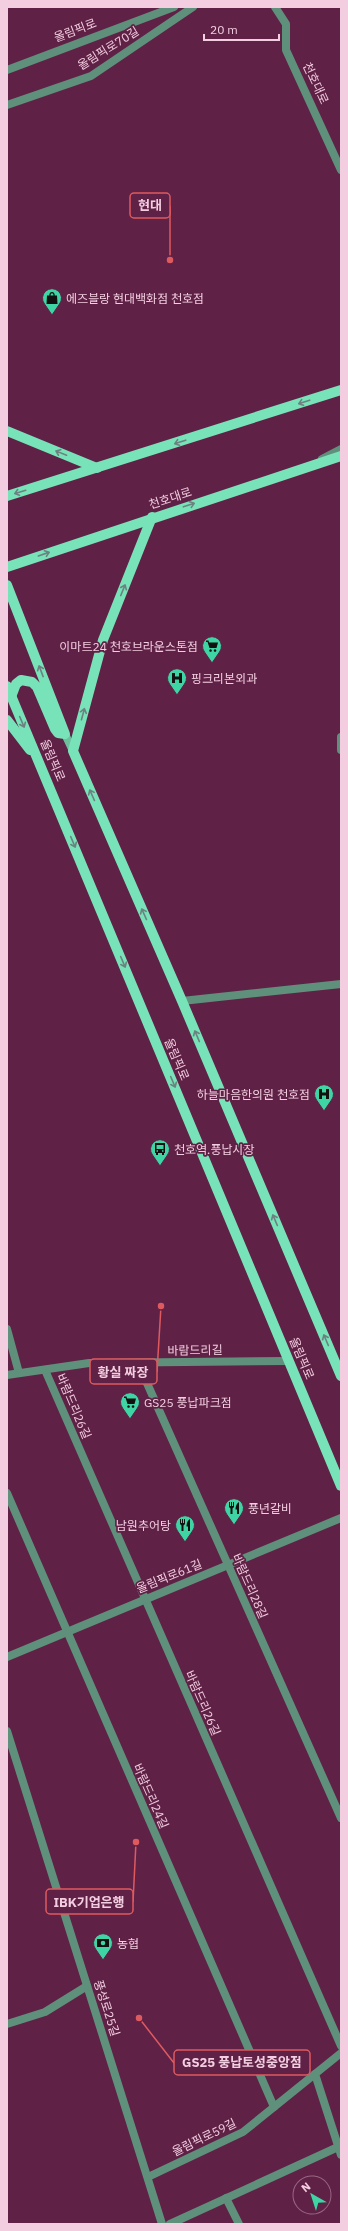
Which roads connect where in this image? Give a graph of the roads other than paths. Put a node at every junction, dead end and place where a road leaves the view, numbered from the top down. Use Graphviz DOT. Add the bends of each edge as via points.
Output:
graph roads {
  1 [pos="174,7"];
  2 [pos="193,7"];
  3 [pos="275,7"];
  4 [pos="7,70"];
  5 [pos="7,106"];
  6 [pos="341,170"];
  7 [pos="341,390"];
  8 [pos="7,431"];
  9 [pos="341,449"];
  10 [pos="341,456"];
  11 [pos="311,465"];
  12 [pos="97,468"];
  13 [pos="7,496"];
  14 [pos="152,517"];
  15 [pos="7,566"];
  16 [pos="7,585"];
  17 [pos="7,686"];
  18 [pos="12,697"];
  19 [pos="7,720"];
  20 [pos="65,734"];
  21 [pos="340,738"];
  22 [pos="341,750"];
  23 [pos="73,751"];
  24 [pos="40,762"];
  25 [pos="341,984"];
  26 [pos="182,1002"];
  27 [pos="7,1329"];
  28 [pos="337,1358"];
  29 [pos="289,1361"];
  30 [pos="138,1363"];
  31 [pos="45,1370"];
  32 [pos="19,1374"];
  33 [pos="7,1375"];
  34 [pos="341,1376"];
  35 [pos="341,1486"];
  36 [pos="7,1493"];
  37 [pos="341,1518"];
  38 [pos="227,1565"];
  39 [pos="144,1600"];
  40 [pos="67,1632"];
  41 [pos="7,1657"];
  42 [pos="7,1731"];
  43 [pos="341,1818"];
  44 [pos="87,1986"];
  45 [pos="7,2024"];
  46 [pos="341,2046"];
  47 [pos="341,2053"];
  48 [pos="315,2074"];
  49 [pos="274,2107"];
  50 [pos="338,2147"];
  51 [pos="341,2155"];
  52 [pos="148,2177"];
  53 [pos="226,2198"];
  54 [pos="162,2224"];
  55 [pos="170,2224"];
  56 [pos="239,2224"];
  1 -- 4 [label="street, 올림픽로"];
  2 -- 5 [label="street, 올림픽로70길" via="91,76"];
  3 -- 6 [label="street, 천호대로" via="286,24 286,50"];
  7 -- 12 [label="main road, one-way"];
  12 -- 8 [label="main road, one-way"];
  9 -- 11 [label="street"];
  10 -- 11 [label="main road, 천호대로"];
  14 -- 11 [label="main road, 천호대로, one-way"];
  12 -- 13 [label="main road, one-way"];
  15 -- 14 [label="main road, 천호대로, one-way"];
  23 -- 14 [label="main road, one-way" via="103,640"];
  20 -- 16 [label="main road, 올림픽로, one-way"];
  17 -- 18 [label="main road, 올림픽로"];
  18 -- 20 [label="main road" via="16,684 21,680 32,682 37,687 55,729 58,733"];
  18 -- 24 [label="main road, 올림픽로, one-way"];
  19 -- 24 [label="main road"];
  20 -- 23 [label="main road, 올림픽로"];
  21 -- 22 [label="street"];
  26 -- 23 [label="main road, 올림픽로, one-way"];
  24 -- 29 [label="main road, 올림픽로, one-way"];
  25 -- 26 [label="street"];
  28 -- 26 [label="main road, 올림픽로, one-way"];
  27 -- 32 [label="street"];
  28 -- 34 [label="main road, 올림픽로"];
  29 -- 30 [label="street, 바람드리길"];
  29 -- 35 [label="main road, 올림픽로"];
  30 -- 31 [label="street, 바람드리길" via="89,1363"];
  30 -- 38 [label="street, 바람드리28길"];
  31 -- 32 [label="street, 바람드리길"];
  31 -- 39 [label="street, 바람드리26길"];
  32 -- 33 [label="street, 바람드리길"];
  36 -- 40 [label="street, 바람드리24길"];
  37 -- 38 [label="street, 올림픽로61길"];
  38 -- 39 [label="street, 올림픽로61길"];
  38 -- 43 [label="street, 바람드리28길"];
  39 -- 40 [label="street, 올림픽로61길"];
  39 -- 46 [label="street, 바람드리26길"];
  40 -- 41 [label="street, 올림픽로61길"];
  40 -- 49 [label="street, 바람드리24길"];
  42 -- 44 [label="street, 풍성로25길"];
  44 -- 45 [label="street" via="45,2012"];
  44 -- 52 [label="street, 풍성로25길"];
  47 -- 48 [label="street, 올림픽로59길"];
  48 -- 49 [label="street, 올림픽로59길"];
  48 -- 50 [label="street"];
  49 -- 52 [label="street, 올림픽로59길" via="243,2132"];
  50 -- 51 [label="street"];
  50 -- 53 [label="street"];
  52 -- 54 [label="street, 풍성로25길"];
  53 -- 55 [label="street"];
  53 -- 56 [label="street"];
}
